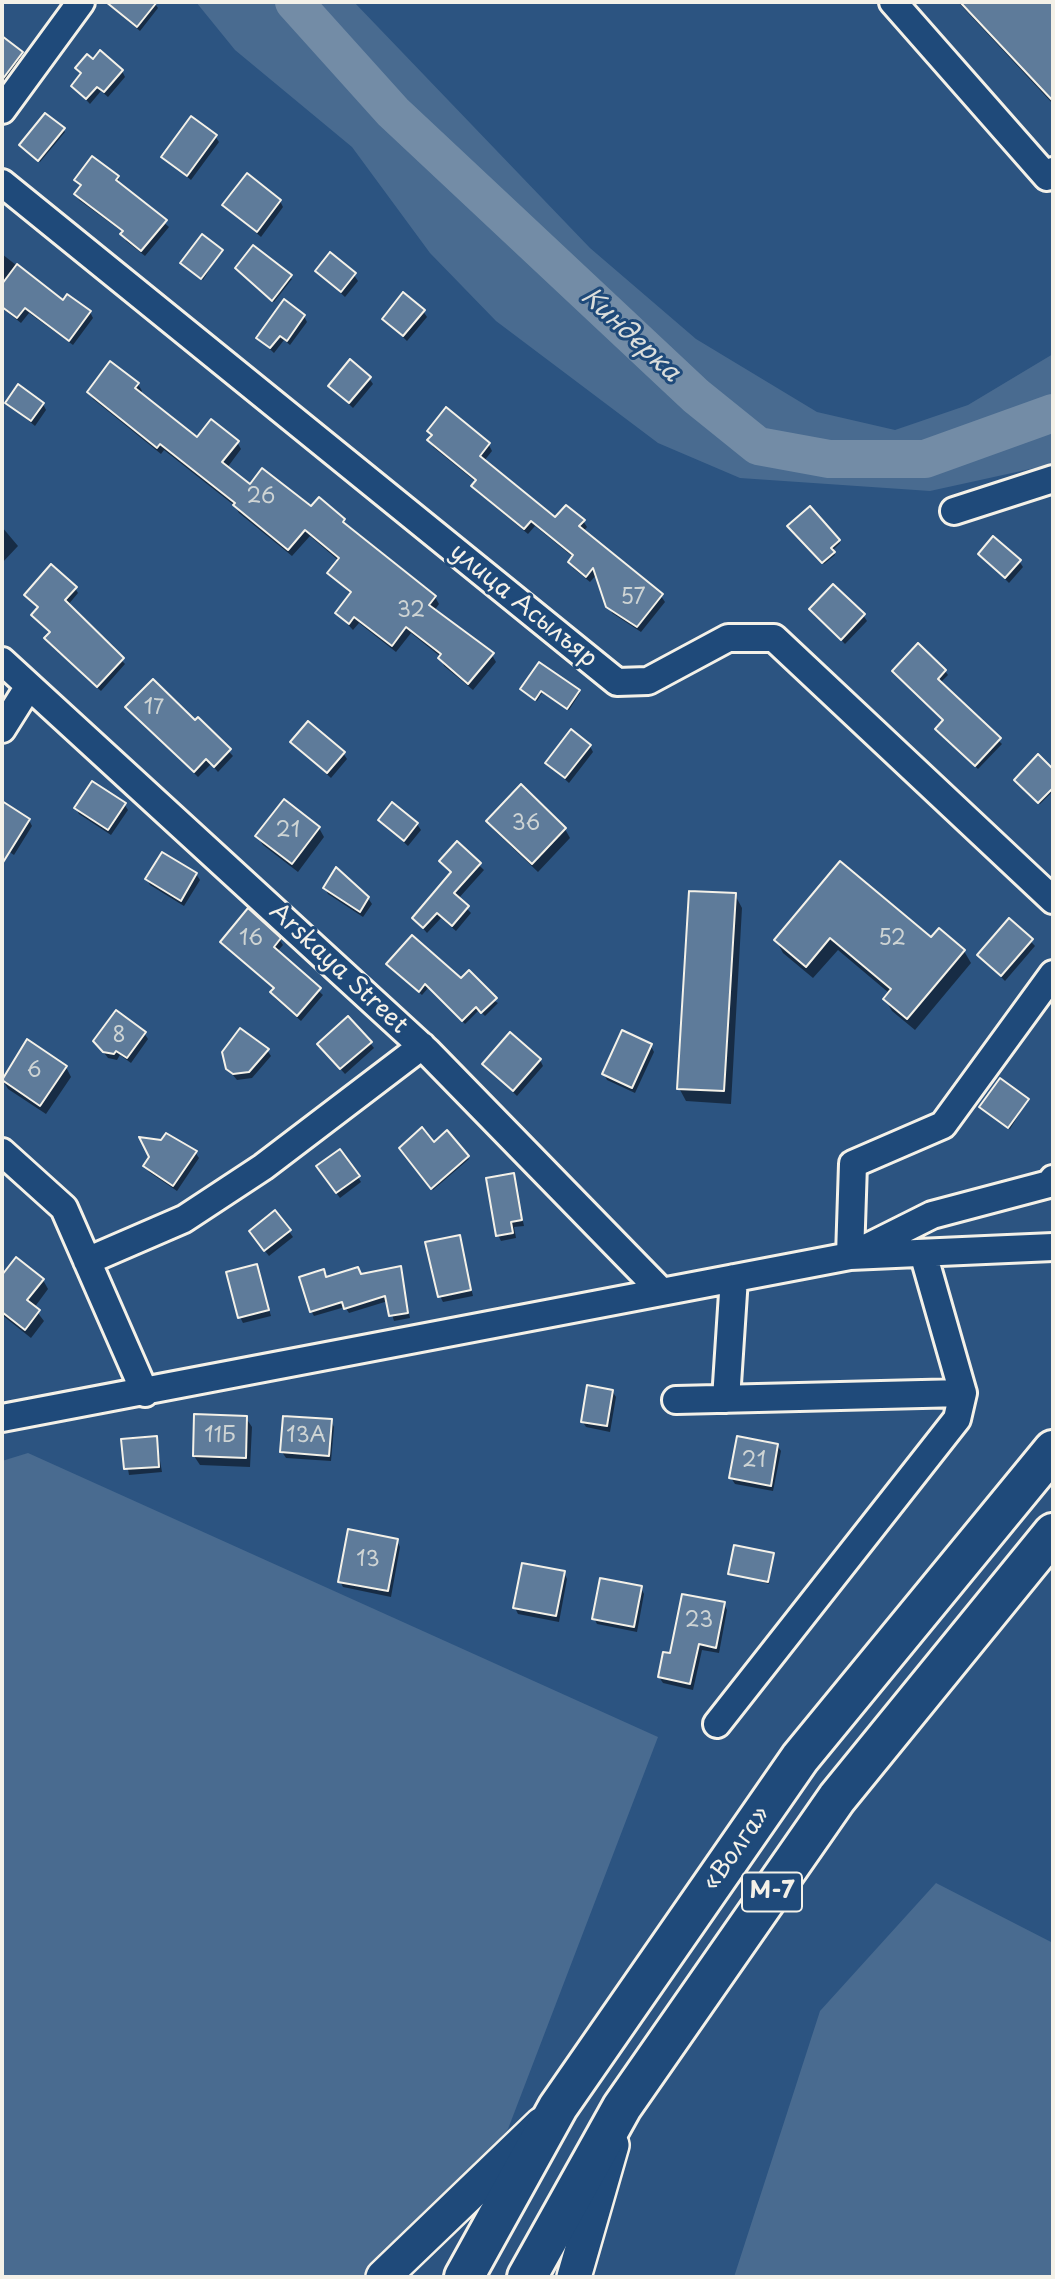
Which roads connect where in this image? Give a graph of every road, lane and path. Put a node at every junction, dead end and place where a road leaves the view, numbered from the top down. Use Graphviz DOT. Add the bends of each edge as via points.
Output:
graph roads {
  1 [pos="80,2"];
  2 [pos="893,2"];
  3 [pos="2,110"];
  4 [pos="1053,171"];
  5 [pos="2,183"];
  6 [pos="1053,479"];
  7 [pos="954,511"];
  8 [pos="2,661"];
  9 [pos="29,686"];
  10 [pos="2,729"];
  11 [pos="1053,900"];
  12 [pos="1053,974"];
  13 [pos="422,1046"];
  14 [pos="2,1152"];
  15 [pos="1053,1179"];
  16 [pos="1053,1247"];
  17 [pos="923,1253"];
  18 [pos="850,1256"];
  19 [pos="87,1261"];
  20 [pos="734,1278"];
  21 [pos="661,1291"];
  22 [pos="145,1393"];
  23 [pos="963,1393"];
  24 [pos="726,1399"];
  25 [pos="676,1400"];
  26 [pos="2,1418"];
  27 [pos="1053,1451"];
  28 [pos="1053,1533"];
  29 [pos="717,1724"];
  30 [pos="558,2107"];
  31 [pos="622,2107"];
  32 [pos="383,2277"];
  33 [pos="464,2277"];
  34 [pos="527,2277"];
  35 [pos="575,2277"];
  1 -- 3 [label="street"];
  2 -- 4 [label="street" via="1047,177"];
  5 -- 11 [label="street, улица Асылъяр" via="617,682 648,681 728,638 774,638"];
  6 -- 7 [label="street"];
  8 -- 9 [label="street, Arskaya Street"];
  9 -- 10 [label="street"];
  9 -- 13 [label="street, Arskaya Street"];
  12 -- 18 [label="street" via="943,1125 853,1164"];
  13 -- 19 [label="street" via="263,1167 184,1219"];
  13 -- 21 [label="street, Arskaya Street"];
  14 -- 19 [label="street" via="64,1208"];
  15 -- 18 [label="street" via="1049,1184 932,1215"];
  16 -- 17 [label="street"];
  17 -- 18 [label="street"];
  17 -- 23 [label="street"];
  18 -- 20 [label="street"];
  19 -- 22 [label="street"];
  20 -- 21 [label="street"];
  20 -- 24 [label="street"];
  21 -- 22 [label="street"];
  22 -- 26 [label="street"];
  23 -- 24 [label="street"];
  23 -- 29 [label="street" via="957,1419"];
  24 -- 25 [label="street"];
  27 -- 30 [label="highway, «Волга» / М-7" via="800,1758"];
  28 -- 31 [label="highway, М-7" via="837,1798"];
  30 -- 32 [label="main road"];
  30 -- 33 [label="highway, «Волга» / М-7"];
  31 -- 34 [label="highway, М-7"];
  31 -- 35 [label="main road"];
}
